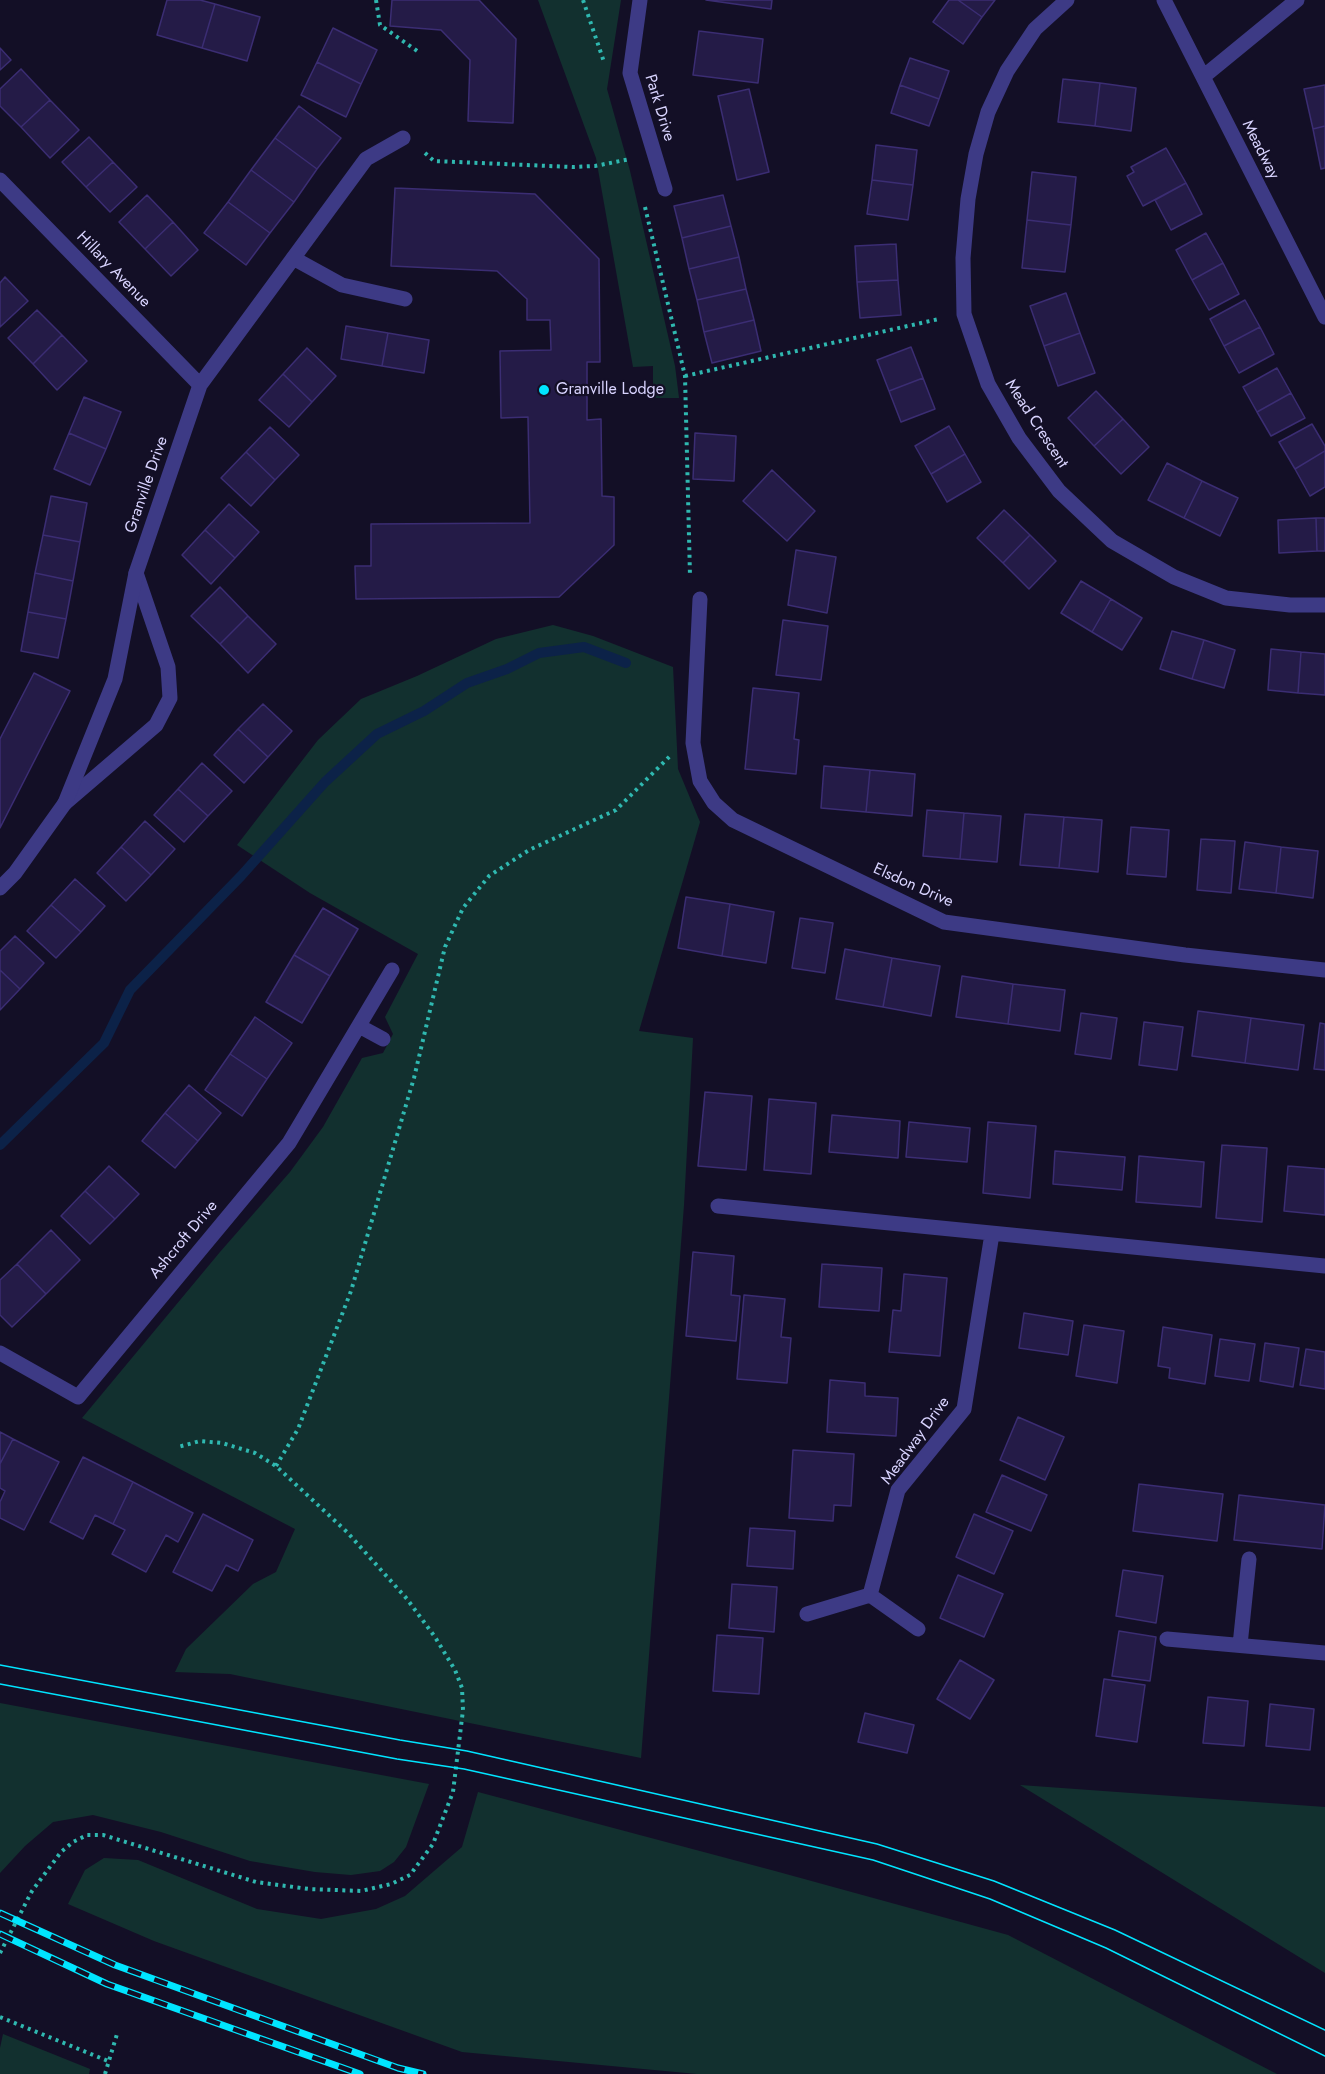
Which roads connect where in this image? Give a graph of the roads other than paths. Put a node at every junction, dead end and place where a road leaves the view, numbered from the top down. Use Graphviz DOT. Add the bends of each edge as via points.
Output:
graph roads {
  1 [pos="640,0"];
  2 [pos="1067,0"];
  3 [pos="1164,0"];
  4 [pos="1297,0"];
  5 [pos="1203,77"];
  6 [pos="403,138"];
  7 [pos="0,180"];
  8 [pos="665,189"];
  9 [pos="293,258"];
  10 [pos="405,299"];
  11 [pos="1325,317"];
  12 [pos="200,385"];
  13 [pos="136,573"];
  14 [pos="700,599"];
  15 [pos="1325,605"];
  16 [pos="65,802"];
  17 [pos="0,888"];
  18 [pos="392,970"];
  19 [pos="1325,970"];
  20 [pos="359,1026"];
  21 [pos="383,1039"];
  22 [pos="718,1206"];
  23 [pos="992,1234"];
  24 [pos="1325,1266"];
  25 [pos="0,1353"];
  26 [pos="1249,1559"];
  27 [pos="870,1595"];
  28 [pos="807,1614"];
  29 [pos="918,1629"];
  30 [pos="1167,1639"];
  31 [pos="1240,1645"];
  32 [pos="1325,1653"];
  1 -- 8 [label="street, Park Drive" via="630,73"];
  2 -- 15 [label="street, Mead Crescent" via="1035,29 1007,71 988,112 976,154 963,258 964,314 988,384 1020,438 1059,491 1112,541 1174,577 1226,598"];
  3 -- 5 [label="street, Meadway"];
  4 -- 5 [label="street"];
  5 -- 11 [label="street, Meadway"];
  6 -- 9 [label="street, Granville Drive" via="366,159"];
  7 -- 12 [label="street, Hillary Avenue"];
  9 -- 10 [label="street" via="342,285"];
  9 -- 12 [label="street, Granville Drive"];
  12 -- 13 [label="street, Granville Drive"];
  13 -- 16 [label="street, Granville Drive" via="115,679"];
  13 -- 16 [label="street" via="168,667 170,698 156,725"];
  14 -- 19 [label="street, Elsdon Drive" via="693,742 700,781 714,803 733,820 944,922"];
  16 -- 17 [label="street, Granville Drive"];
  18 -- 20 [label="street, Ashcroft Drive"];
  20 -- 21 [label="street"];
  20 -- 25 [label="street, Ashcroft Drive" via="289,1143 78,1397"];
  22 -- 23 [label="street"];
  23 -- 24 [label="street"];
  23 -- 27 [label="street, Meadway Drive" via="964,1409 898,1490"];
  26 -- 31 [label="street"];
  27 -- 28 [label="street"];
  27 -- 29 [label="street"];
  30 -- 31 [label="street"];
  31 -- 32 [label="street"];
}
